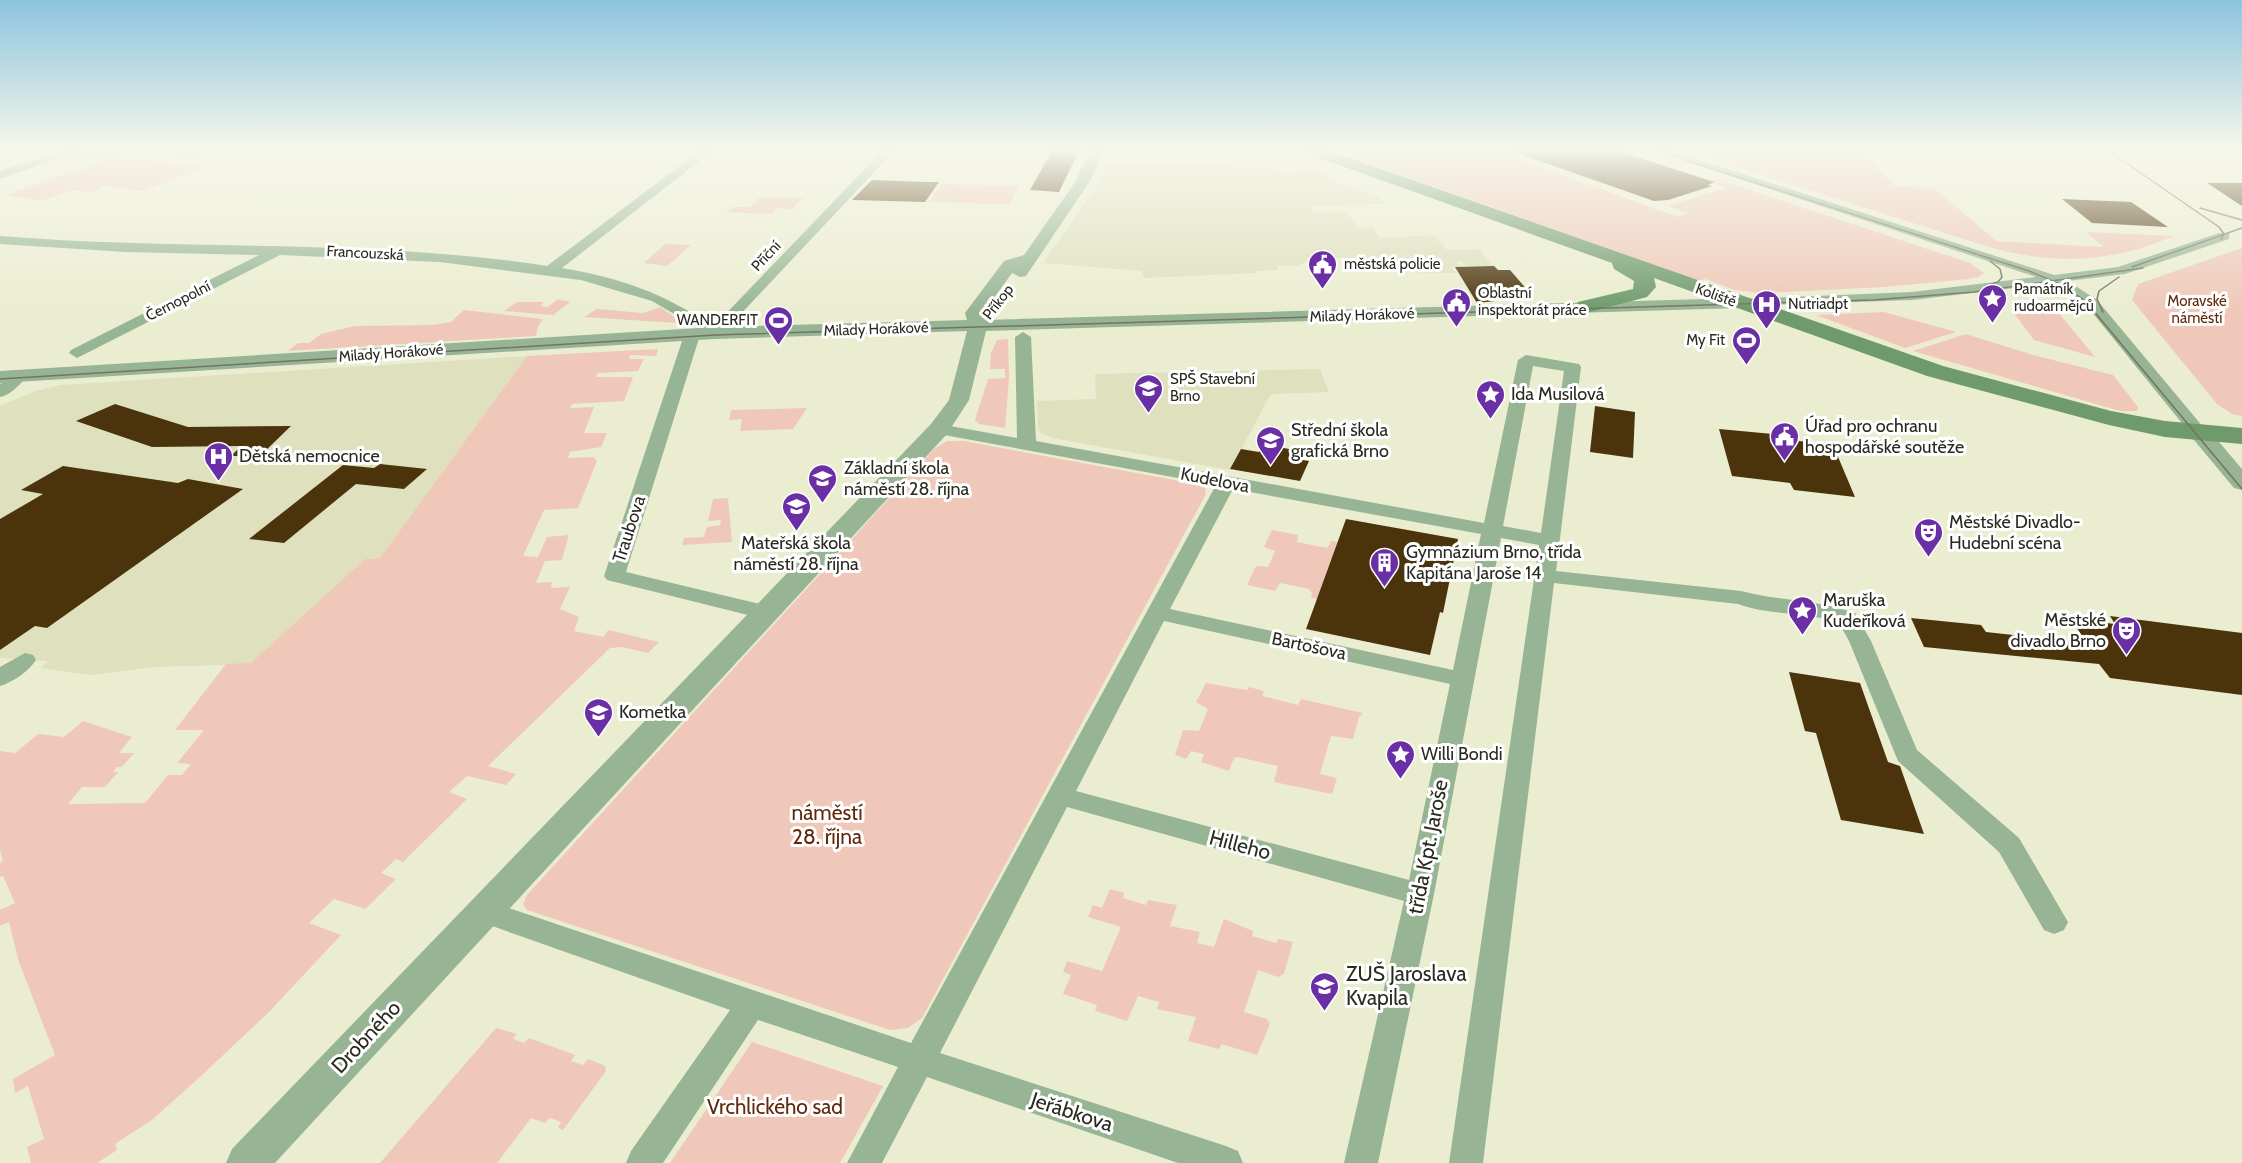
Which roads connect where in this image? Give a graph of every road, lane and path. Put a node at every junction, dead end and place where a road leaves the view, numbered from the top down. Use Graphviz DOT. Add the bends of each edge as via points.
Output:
graph roads {
  1 [pos="638,203"];
  2 [pos="838,203"];
  3 [pos="1068,203"];
  4 [pos="1463,203"];
  5 [pos="1822,203"];
  6 [pos="2242,238"];
  7 [pos="0,240"];
  8 [pos="279,250"];
  9 [pos="1600,252"];
  10 [pos="551,270"];
  11 [pos="2054,279"];
  12 [pos="1739,303"];
  13 [pos="1586,307"];
  14 [pos="978,326"];
  15 [pos="715,333"];
  16 [pos="692,335"];
  17 [pos="1023,337"];
  18 [pos="77,353"];
  19 [pos="11,377"];
  20 [pos="0,392"];
  21 [pos="939,429"];
  22 [pos="2200,434"];
  23 [pos="2242,436"];
  24 [pos="1028,445"];
  25 [pos="1227,482"];
  26 [pos="2242,483"];
  27 [pos="1490,531"];
  28 [pos="1550,541"];
  29 [pos="1545,576"];
  30 [pos="764,612"];
  31 [pos="1157,614"];
  32 [pos="25,660"];
  33 [pos="0,678"];
  34 [pos="1461,679"];
  35 [pos="1060,796"];
  36 [pos="1420,894"];
  37 [pos="485,912"];
  38 [pos="2054,922"];
  39 [pos="751,1004"];
  40 [pos="918,1060"];
  41 [pos="247,1163"];
  42 [pos="643,1163"];
  43 [pos="864,1163"];
  44 [pos="1226,1163"];
  45 [pos="1361,1163"];
  46 [pos="1466,1163"];
  1 -- 10 [label="street"];
  2 -- 15 [label="street, Příční"];
  3 -- 14 [label="street, Příkop" via="1030,258 1010,265 974,313"];
  4 -- 9 [label="main road, Koliště"];
  5 -- 11 [label="street"];
  6 -- 11 [label="street" via="2221,237 2131,269"];
  7 -- 8 [label="street, Francouzská" via="67,247"];
  8 -- 10 [label="street, Francouzská" via="379,253"];
  8 -- 18 [label="street, Černopolní"];
  9 -- 12 [label="main road, Koliště"];
  9 -- 13 [label="main road" via="1644,278 1646,287 1640,293"];
  10 -- 15 [label="street, Francouzská" via="606,281 658,299"];
  11 -- 12 [label="street" via="1912,296"];
  11 -- 22 [label="street" via="2092,303"];
  12 -- 13 [label="street, Milady Horákové"];
  12 -- 22 [label="main road, Koliště" via="1988,387 2117,420"];
  13 -- 14 [label="street, Milady Horákové"];
  14 -- 15 [label="street, Milady Horákové"];
  14 -- 21 [label="street" via="958,400"];
  15 -- 16 [label="street, Milady Horákové"];
  16 -- 19 [label="street, Milady Horákové"];
  16 -- 30 [label="street, Traubova" via="614,576"];
  17 -- 24 [label="street" via="1024,432"];
  19 -- 20 [label="street"];
  21 -- 24 [label="street, Kudelova"];
  21 -- 30 [label="street"];
  22 -- 23 [label="main road"];
  22 -- 26 [label="street"];
  24 -- 25 [label="street, Kudelova"];
  25 -- 27 [label="street, Kudelova"];
  25 -- 31 [label="street"];
  27 -- 28 [label="street"];
  27 -- 28 [label="street, třída Kpt. Jaroše" via="1526,360 1573,367"];
  27 -- 34 [label="street, třída Kpt. Jaroše"];
  28 -- 29 [label="street, třída Kpt. Jaroše"];
  29 -- 38 [label="street" via="1741,598 1828,611 1847,618 1907,755 2009,846"];
  29 -- 46 [label="street, třída Kpt. Jaroše"];
  30 -- 37 [label="street"];
  31 -- 34 [label="street, Bartošova"];
  31 -- 35 [label="street"];
  32 -- 33 [label="street"];
  34 -- 36 [label="street, třída Kpt. Jaroše"];
  35 -- 36 [label="street, Hilleho"];
  35 -- 40 [label="street"];
  36 -- 45 [label="street, třída Kpt. Jaroše"];
  37 -- 39 [label="street"];
  37 -- 41 [label="street, Drobného"];
  39 -- 40 [label="street"];
  39 -- 42 [label="street"];
  40 -- 43 [label="street"];
  40 -- 44 [label="street, Jeřábkova"];
}
